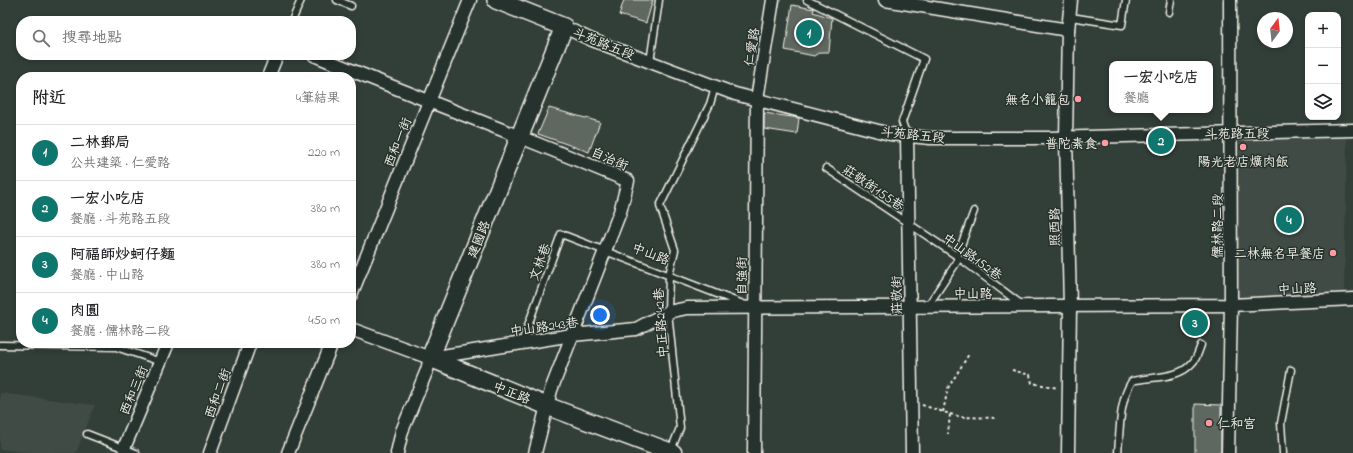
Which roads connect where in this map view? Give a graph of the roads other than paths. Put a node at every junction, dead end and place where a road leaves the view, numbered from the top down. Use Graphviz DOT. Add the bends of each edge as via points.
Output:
graph roads {
  1 [pos="300,0"];
  2 [pos="337,0"];
  3 [pos="470,0"];
  4 [pos="496,0"];
  5 [pos="660,0"];
  6 [pos="774,0"];
  7 [pos="807,0"];
  8 [pos="885,0"];
  9 [pos="1072,0"];
  10 [pos="1126,0"];
  11 [pos="1171,0"];
  12 [pos="1230,0"];
  13 [pos="931,3"];
  14 [pos="352,6"];
  15 [pos="1169,12"];
  16 [pos="294,16"];
  17 [pos="1071,17"];
  18 [pos="564,27"];
  19 [pos="1068,30"];
  20 [pos="275,60"];
  21 [pos="323,60"];
  22 [pos="650,62"];
  23 [pos="270,72"];
  24 [pos="344,72"];
  25 [pos="356,78"];
  26 [pos="715,87"];
  27 [pos="757,99"];
  28 [pos="428,102"];
  29 [pos="1353,130"];
  30 [pos="1231,133"];
  31 [pos="521,136"];
  32 [pos="907,136"];
  33 [pos="1066,138"];
  34 [pos="826,168"];
  35 [pos="974,211"];
  36 [pos="909,224"];
  37 [pos="605,250"];
  38 [pos="957,256"];
  39 [pos="669,275"];
  40 [pos="356,282"];
  41 [pos="1353,299"];
  42 [pos="1231,305"];
  43 [pos="1070,306"];
  44 [pos="926,307"];
  45 [pos="1025,307"];
  46 [pos="910,308"];
  47 [pos="754,309"];
  48 [pos="668,312"];
  49 [pos="356,331"];
  50 [pos="572,335"];
  51 [pos="522,342"];
  52 [pos="0,345"];
  53 [pos="16,345"];
  54 [pos="1201,345"];
  55 [pos="119,348"];
  56 [pos="166,348"];
  57 [pos="248,348"];
  58 [pos="330,348"];
  59 [pos="430,358"];
  60 [pos="161,362"];
  61 [pos="1291,370"];
  62 [pos="547,406"];
  63 [pos="87,434"];
  64 [pos="124,448"];
  65 [pos="667,452"];
  66 [pos="136,453"];
  67 [pos="210,453"];
  68 [pos="288,453"];
  69 [pos="397,453"];
  70 [pos="535,453"];
  71 [pos="754,453"];
  72 [pos="912,453"];
  73 [pos="1068,453"];
  74 [pos="1118,453"];
  75 [pos="1228,453"];
  76 [pos="1282,453"];
  1 -- 16 [label="lane"];
  2 -- 14 [label="lane"];
  3 -- 28 [label="street, 西和一街"];
  4 -- 18 [label="main road, 斗苑路五段"];
  5 -- 22 [label="lane"];
  6 -- 27 [label="street, 仁愛路"];
  7 -- 32 [label="lane" via="924,59 902,122"];
  8 -- 13 [label="street"];
  9 -- 17 [label="street, 照西路"];
  10 -- 17 [label="lane" via="1122,25"];
  11 -- 15 [label="lane"];
  12 -- 30 [label="street, 儒林路二段"];
  13 -- 19 [label="street"];
  17 -- 19 [label="street, 照西路"];
  18 -- 22 [label="street, 斗苑路五段"];
  18 -- 31 [label="main road, 建國路"];
  19 -- 33 [label="street, 照西路"];
  20 -- 23 [label="street"];
  21 -- 24 [label="street, 自治街"];
  22 -- 26 [label="street, 斗苑路五段"];
  25 -- 28 [label="street, 自治街"];
  26 -- 27 [label="street, 斗苑路五段"];
  26 -- 39 [label="lane, 中正路242巷" via="710,104 660,206 676,250"];
  27 -- 32 [label="street, 斗苑路五段" via="890,134"];
  27 -- 47 [label="street, 自強街"];
  28 -- 31 [label="street, 自治街"];
  28 -- 40 [label="street, 西和一街"];
  29 -- 30 [label="street, 斗苑路五段"];
  30 -- 33 [label="street, 斗苑路五段"];
  30 -- 42 [label="street, 儒林路二段"];
  31 -- 37 [label="street, 自治街" via="628,181 620,212"];
  31 -- 59 [label="main road, 建國路"];
  32 -- 33 [label="street, 斗苑路五段"];
  32 -- 36 [label="street, 莊敬街"];
  33 -- 43 [label="street, 照西路"];
  34 -- 36 [label="lane, 莊敬街155巷"];
  35 -- 38 [label="lane"];
  36 -- 38 [label="lane, 中山路152巷"];
  36 -- 46 [label="street, 莊敬街"];
  37 -- 39 [label="lane, 中山路"];
  37 -- 50 [label="street, 自治街"];
  37 -- 51 [label="lane, 文林巷" via="561,234"];
  38 -- 44 [label="lane" via="957,262"];
  38 -- 45 [label="lane, 中山路152巷"];
  39 -- 47 [label="lane, 中山路"];
  39 -- 48 [label="lane, 中正路242巷"];
  41 -- 42 [label="street, 中山路"];
  42 -- 43 [label="street, 中山路"];
  42 -- 75 [label="street, 儒林路二段"];
  43 -- 45 [label="street, 中山路"];
  43 -- 73 [label="street, 照西路"];
  44 -- 45 [label="street, 中山路"];
  44 -- 46 [label="street, 中山路"];
  46 -- 47 [label="street, 中山路"];
  46 -- 72 [label="street, 莊敬街"];
  47 -- 48 [label="street, 中山路243巷" via="687,308"];
  47 -- 71 [label="street, 自強街"];
  48 -- 50 [label="street, 中山路243巷" via="636,329"];
  48 -- 65 [label="lane, 中正路242巷" via="680,428"];
  49 -- 59 [label="street, 中正路"];
  50 -- 51 [label="street, 中山路243巷"];
  50 -- 62 [label="street, 自治街"];
  51 -- 59 [label="street, 中山路243巷"];
  52 -- 53 [label="lane"];
  54 -- 74 [label="lane" via="1193,362 1177,375 1132,381 1121,417"];
  55 -- 60 [label="lane"];
  56 -- 60 [label="street, 西和三街"];
  57 -- 67 [label="street, 西和二街"];
  58 -- 68 [label="street"];
  59 -- 62 [label="main road, 中正路"];
  59 -- 69 [label="street, 建國路" via="402,431"];
  60 -- 64 [label="street, 西和三街"];
  61 -- 76 [label="lane" via="1281,423"];
  62 -- 65 [label="main road, 中正路"];
  62 -- 70 [label="street, 自治街"];
  63 -- 64 [label="lane"];
  64 -- 66 [label="lane"];
}
